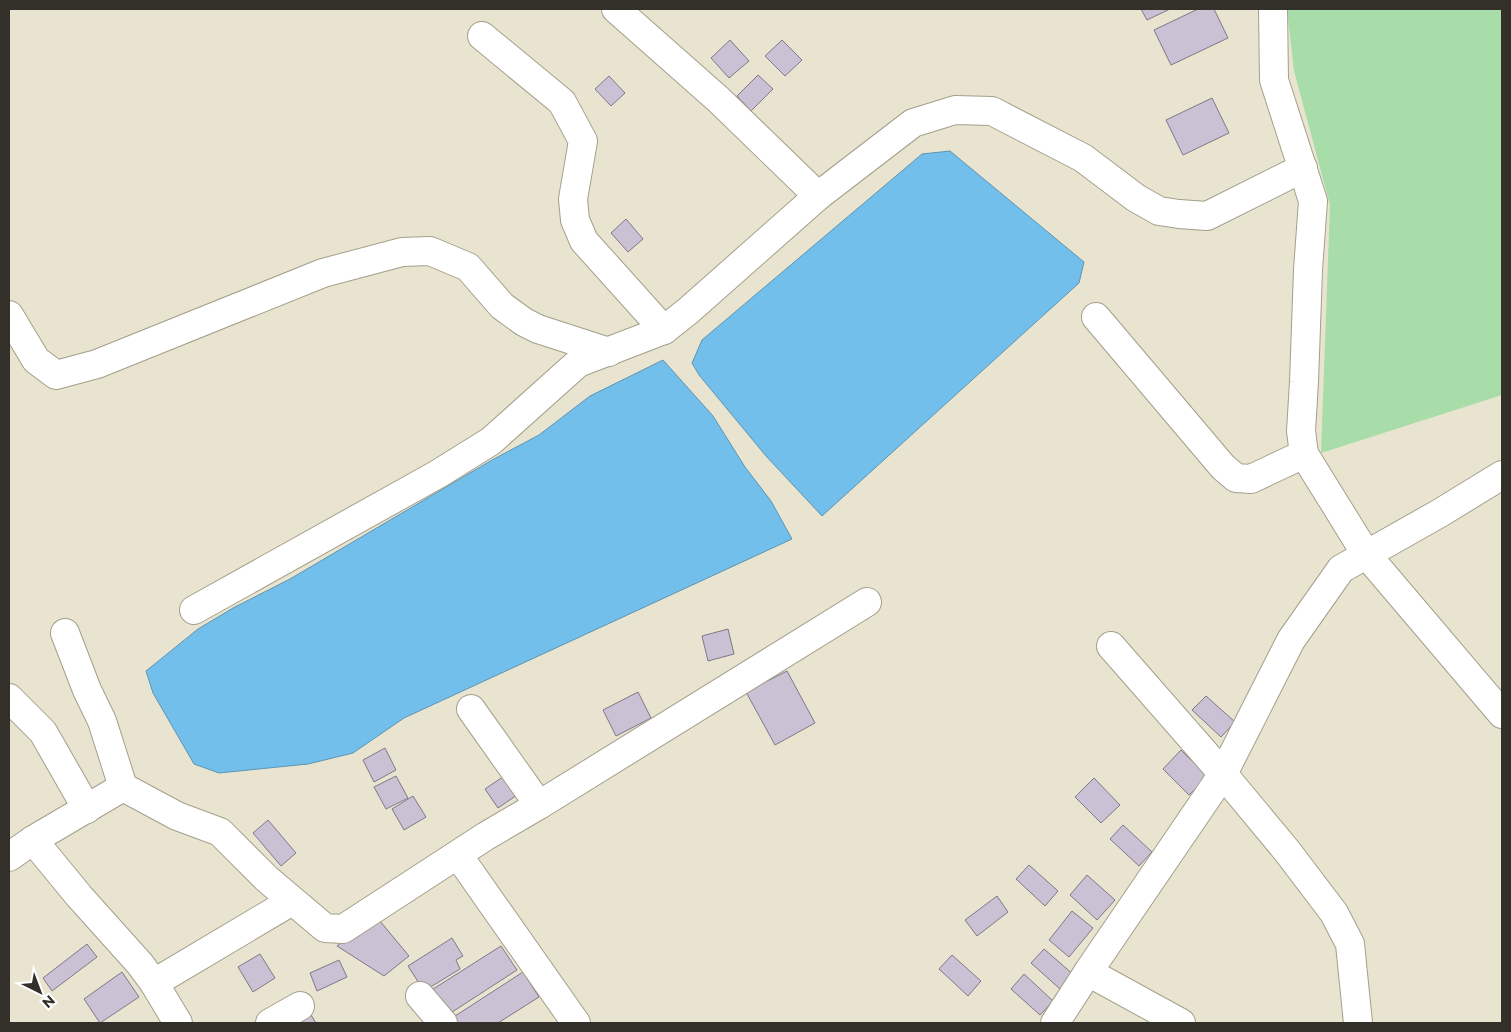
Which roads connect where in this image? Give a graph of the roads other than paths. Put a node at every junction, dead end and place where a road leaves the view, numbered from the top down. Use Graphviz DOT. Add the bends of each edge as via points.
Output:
graph roads {
  1 [pos="616,9"];
  2 [pos="1273,9"];
  3 [pos="482,36"];
  4 [pos="1304,168"];
  5 [pos="818,196"];
  6 [pos="9,315"];
  7 [pos="1096,317"];
  8 [pos="664,330"];
  9 [pos="609,352"];
  10 [pos="1304,454"];
  11 [pos="1502,475"];
  12 [pos="1366,554"];
  13 [pos="867,602"];
  14 [pos="194,610"];
  15 [pos="65,634"];
  16 [pos="1110,646"];
  17 [pos="9,698"];
  18 [pos="471,709"];
  19 [pos="1502,714"];
  20 [pos="1223,774"];
  21 [pos="123,787"];
  22 [pos="539,805"];
  23 [pos="87,809"];
  24 [pos="33,840"];
  25 [pos="458,855"];
  26 [pos="9,857"];
  27 [pos="292,901"];
  28 [pos="1088,972"];
  29 [pos="154,983"];
  30 [pos="420,996"];
  31 [pos="300,1006"];
  32 [pos="178,1023"];
  33 [pos="270,1023"];
  34 [pos="443,1023"];
  35 [pos="576,1023"];
  36 [pos="1055,1023"];
  37 [pos="1181,1023"];
  38 [pos="1358,1023"];
  1 -- 5 [label="street" via="719,100"];
  2 -- 4 [label="street" via="1274,80"];
  3 -- 8 [label="street" via="562,102 583,141 573,199 575,220 584,241"];
  4 -- 5 [label="street" via="1207,216 1159,211 1083,158 992,111 955,110 913,123"];
  4 -- 10 [label="street" via="1313,201 1301,431"];
  5 -- 8 [label="street"];
  6 -- 9 [label="street" via="36,360 56,375 97,364 323,273 402,252 430,251 468,268 502,306 524,322"];
  7 -- 10 [label="street" via="1223,467 1236,478 1251,479"];
  8 -- 9 [label="street"];
  9 -- 14 [label="street" via="578,363 491,441 438,474"];
  10 -- 12 [label="street"];
  11 -- 12 [label="street"];
  12 -- 19 [label="street"];
  12 -- 20 [label="street" via="1341,569 1291,640"];
  13 -- 22 [label="street"];
  15 -- 21 [label="street" via="102,721"];
  16 -- 20 [label="street"];
  17 -- 23 [label="street" via="43,732"];
  18 -- 22 [label="street"];
  20 -- 28 [label="street"];
  20 -- 38 [label="street" via="1334,913 1350,944"];
  21 -- 23 [label="street"];
  21 -- 27 [label="street" via="177,816 220,832"];
  22 -- 25 [label="street"];
  23 -- 24 [label="street"];
  24 -- 26 [label="street"];
  24 -- 29 [label="street"];
  25 -- 27 [label="street" via="343,929 325,928"];
  25 -- 35 [label="street"];
  27 -- 29 [label="street"];
  28 -- 36 [label="street"];
  28 -- 37 [label="street"];
  29 -- 32 [label="street"];
  30 -- 34 [label="street"];
  31 -- 33 [label="street"];
}
